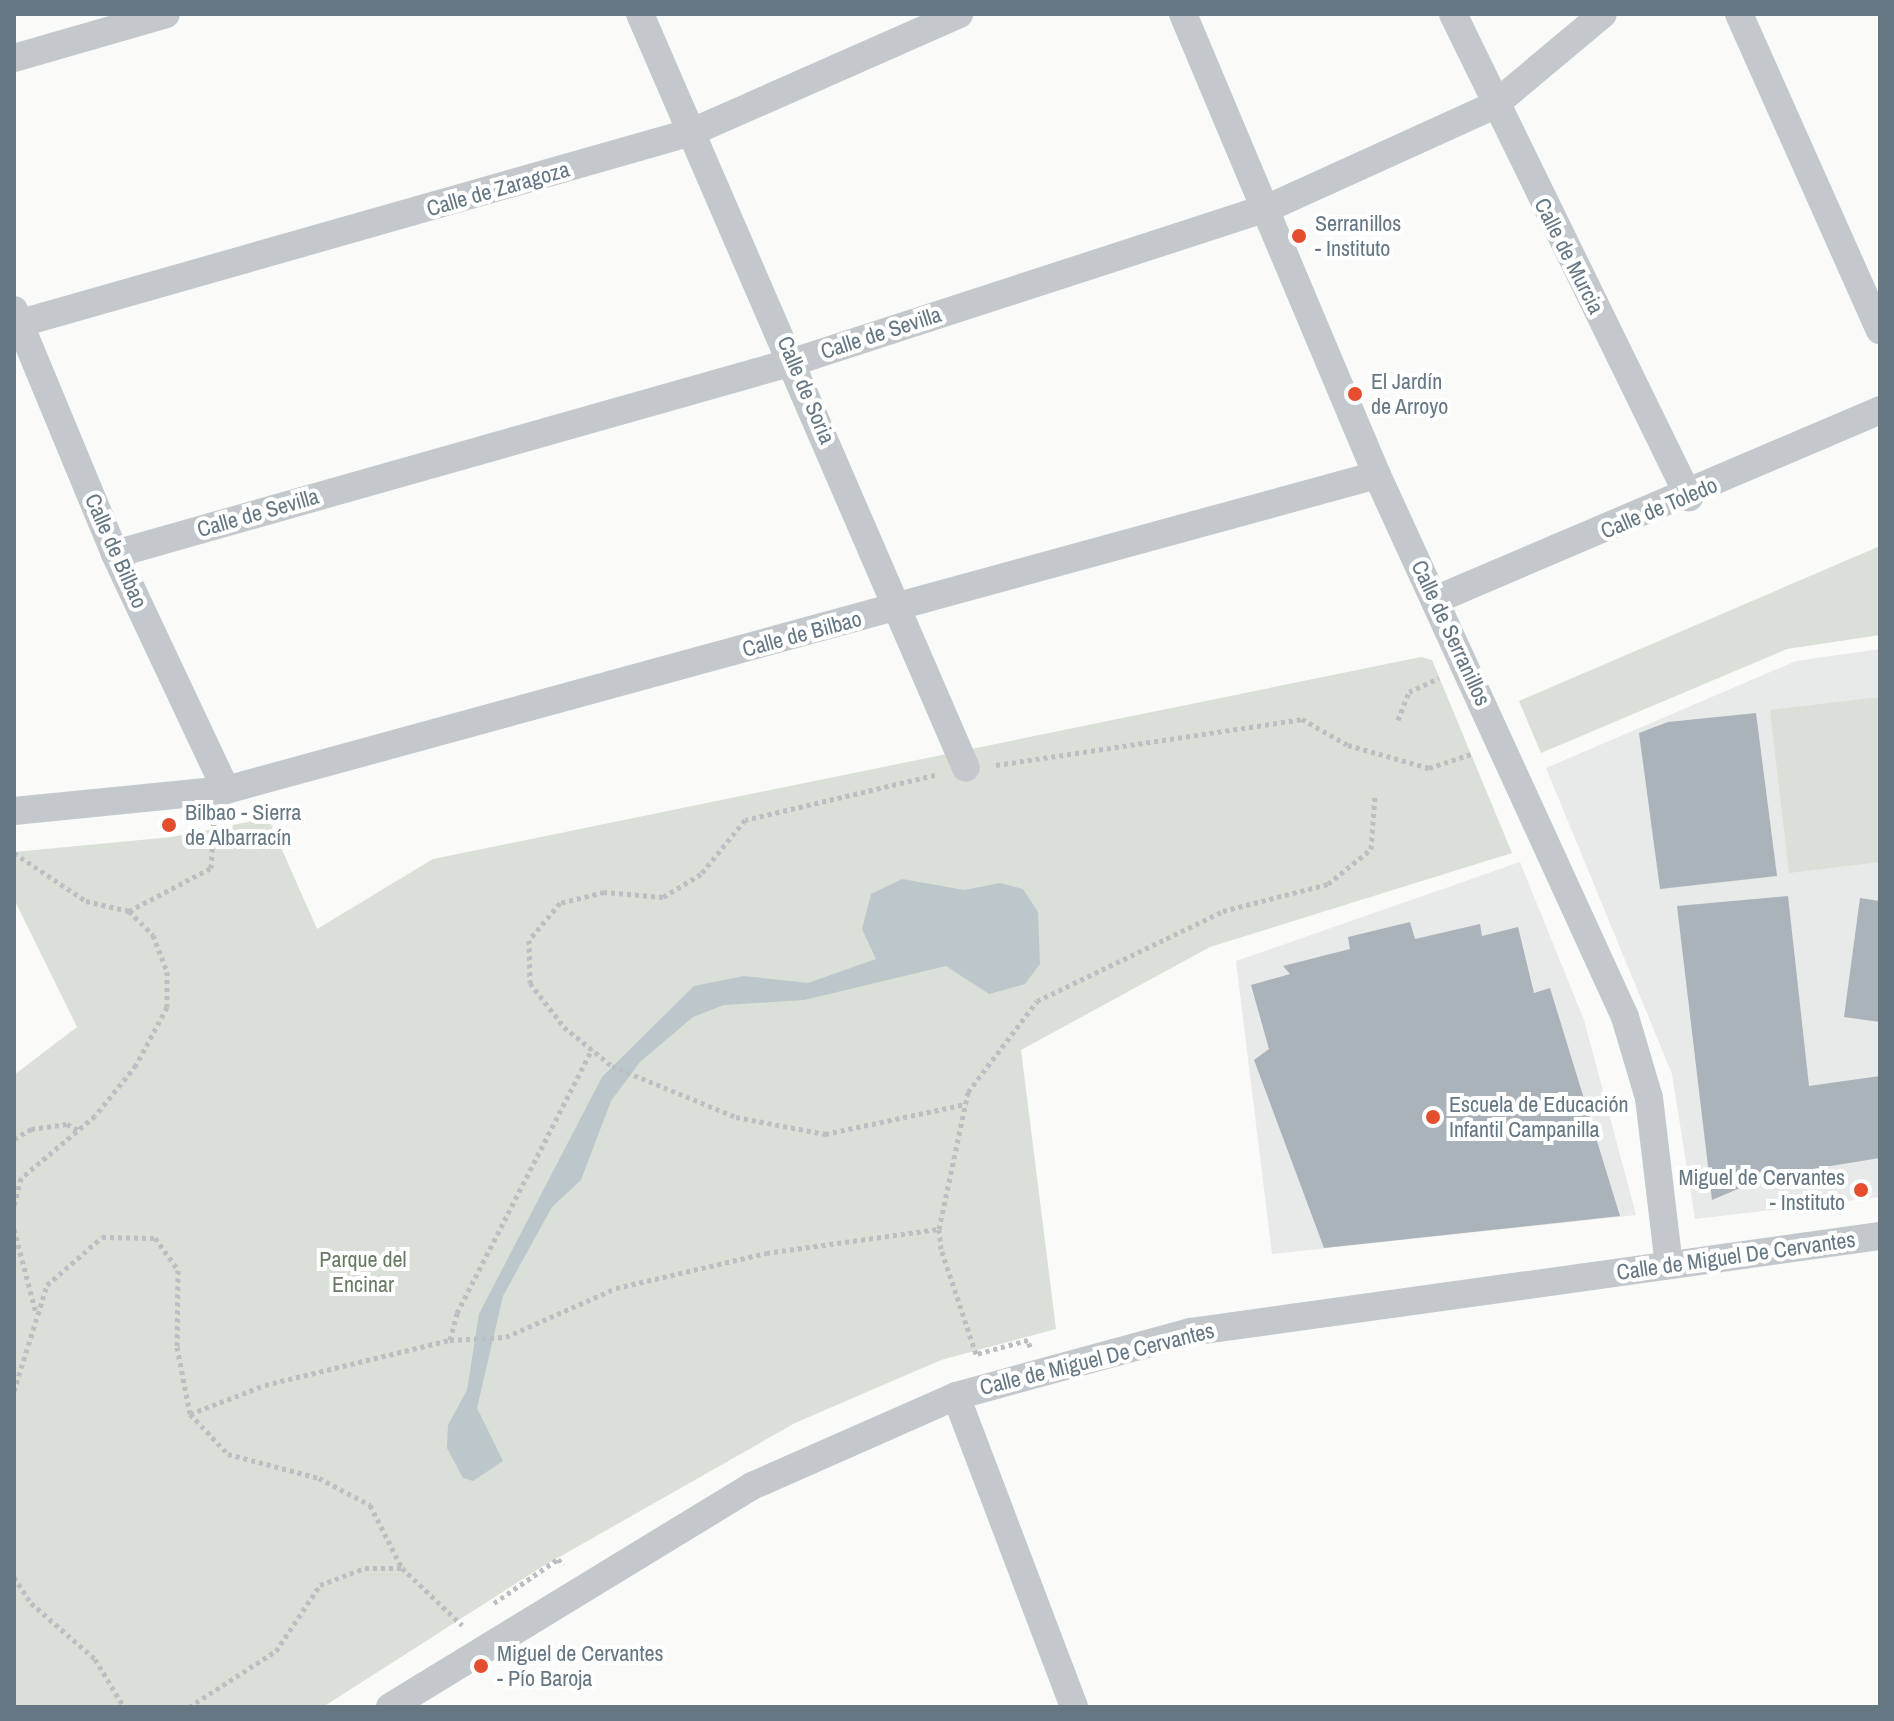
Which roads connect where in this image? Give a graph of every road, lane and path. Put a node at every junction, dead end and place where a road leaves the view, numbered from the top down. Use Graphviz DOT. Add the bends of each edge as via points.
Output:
graph roads {
  1 [pos="166,14"];
  2 [pos="640,14"];
  3 [pos="959,14"];
  4 [pos="1183,14"];
  5 [pos="1453,14"];
  6 [pos="1603,14"];
  7 [pos="1739,14"];
  8 [pos="14,58"];
  9 [pos="1493,106"];
  10 [pos="692,132"];
  11 [pos="1270,207"];
  12 [pos="18,316"];
  13 [pos="1880,330"];
  14 [pos="796,361"];
  15 [pos="1880,410"];
  16 [pos="1377,475"];
  17 [pos="1689,497"];
  18 [pos="115,554"];
  19 [pos="1435,600"];
  20 [pos="897,609"];
  21 [pos="1466,667"];
  22 [pos="1398,720"];
  23 [pos="1502,744"];
  24 [pos="966,768"];
  25 [pos="218,791"];
  26 [pos="1375,794"];
  27 [pos="14,811"];
  28 [pos="14,853"];
  29 [pos="129,911"];
  30 [pos="592,1049"];
  31 [pos="966,1104"];
  32 [pos="78,1130"];
  33 [pos="14,1139"];
  34 [pos="14,1207"];
  35 [pos="14,1229"];
  36 [pos="939,1229"];
  37 [pos="1880,1236"];
  38 [pos="1669,1265"];
  39 [pos="37,1314"];
  40 [pos="450,1340"];
  41 [pos="1037,1371"];
  42 [pos="14,1391"];
  43 [pos="956,1396"];
  44 [pos="190,1414"];
  45 [pos="402,1568"];
  46 [pos="14,1577"];
  47 [pos="580,1588"];
  48 [pos="485,1609"];
  49 [pos="472,1618"];
  50 [pos="124,1707"];
  51 [pos="189,1707"];
  52 [pos="390,1707"];
  53 [pos="1074,1707"];
  1 -- 8 [label="street"];
  2 -- 10 [label="street, Calle de Soria"];
  3 -- 10 [label="street, Calle de Zaragoza"];
  4 -- 11 [label="street, Calle de Serranillos"];
  5 -- 9 [label="street, Calle de Murcia"];
  6 -- 9 [label="street, Calle de Sevilla"];
  7 -- 13 [label="street"];
  9 -- 11 [label="street, Calle de Sevilla"];
  9 -- 17 [label="street, Calle de Murcia"];
  10 -- 12 [label="street, Calle de Zaragoza"];
  10 -- 14 [label="street, Calle de Soria"];
  11 -- 14 [label="street, Calle de Sevilla"];
  11 -- 16 [label="street, Calle de Serranillos"];
  12 -- 18 [label="street, Calle de Bilbao"];
  14 -- 18 [label="street, Calle de Sevilla"];
  14 -- 20 [label="street, Calle de Soria"];
  15 -- 17 [label="street, Calle de Toledo"];
  16 -- 19 [label="street, Calle de Serranillos"];
  16 -- 20 [label="street, Calle de Bilbao"];
  17 -- 19 [label="street, Calle de Toledo"];
  18 -- 25 [label="street, Calle de Bilbao"];
  19 -- 21 [label="street, Calle de Serranillos"];
  20 -- 24 [label="street, Calle de Soria"];
  20 -- 25 [label="street, Calle de Bilbao"];
  21 -- 22 [label="path" via="1409,692"];
  21 -- 23 [label="street, Calle de Serranillos"];
  23 -- 24 [label="path" via="1429,768 1348,745 1302,719"];
  23 -- 38 [label="street, Calle de Serranillos" via="1625,1017 1649,1098"];
  24 -- 30 [label="path" via="745,820 701,874 663,897 604,892 560,903 529,940 530,983"];
  25 -- 27 [label="street, Calle de Bilbao"];
  25 -- 29 [label="path" via="218,846 211,868"];
  26 -- 31 [label="path" via="1371,849 1328,884 1223,911 1037,1001"];
  28 -- 29 [label="path" via="86,901"];
  29 -- 32 [label="path" via="153,935 167,972 167,1007 136,1065"];
  30 -- 31 [label="path" via="612,1066 736,1117 825,1134"];
  30 -- 40 [label="path" via="457,1313"];
  31 -- 36 [label="path"];
  32 -- 33 [label="path" via="55,1126"];
  32 -- 34 [label="path" via="21,1178"];
  35 -- 39 [label="path"];
  36 -- 40 [label="path" via="766,1253 616,1288 506,1337"];
  36 -- 41 [label="path" via="976,1354 1028,1340"];
  37 -- 38 [label="street, Calle de Miguel De Cervantes"];
  38 -- 41 [label="street, Calle de Miguel De Cervantes" via="1190,1332"];
  39 -- 42 [label="path"];
  39 -- 44 [label="path" via="47,1285 102,1237 155,1238 178,1270 177,1347"];
  40 -- 44 [label="path" via="265,1385"];
  41 -- 43 [label="street, Calle de Miguel De Cervantes"];
  43 -- 47 [label="street, Calle de Miguel De Cervantes" via="752,1486"];
  43 -- 53 [label="street"];
  44 -- 45 [label="path" via="228,1454 319,1478 370,1505"];
  45 -- 49 [label="path" via="460,1626"];
  45 -- 51 [label="path" via="365,1568 320,1585 276,1651"];
  46 -- 50 [label="path" via="31,1603 95,1659"];
  47 -- 48 [label="path" via="558,1559"];
  47 -- 52 [label="street, Calle de Miguel De Cervantes"];
}
